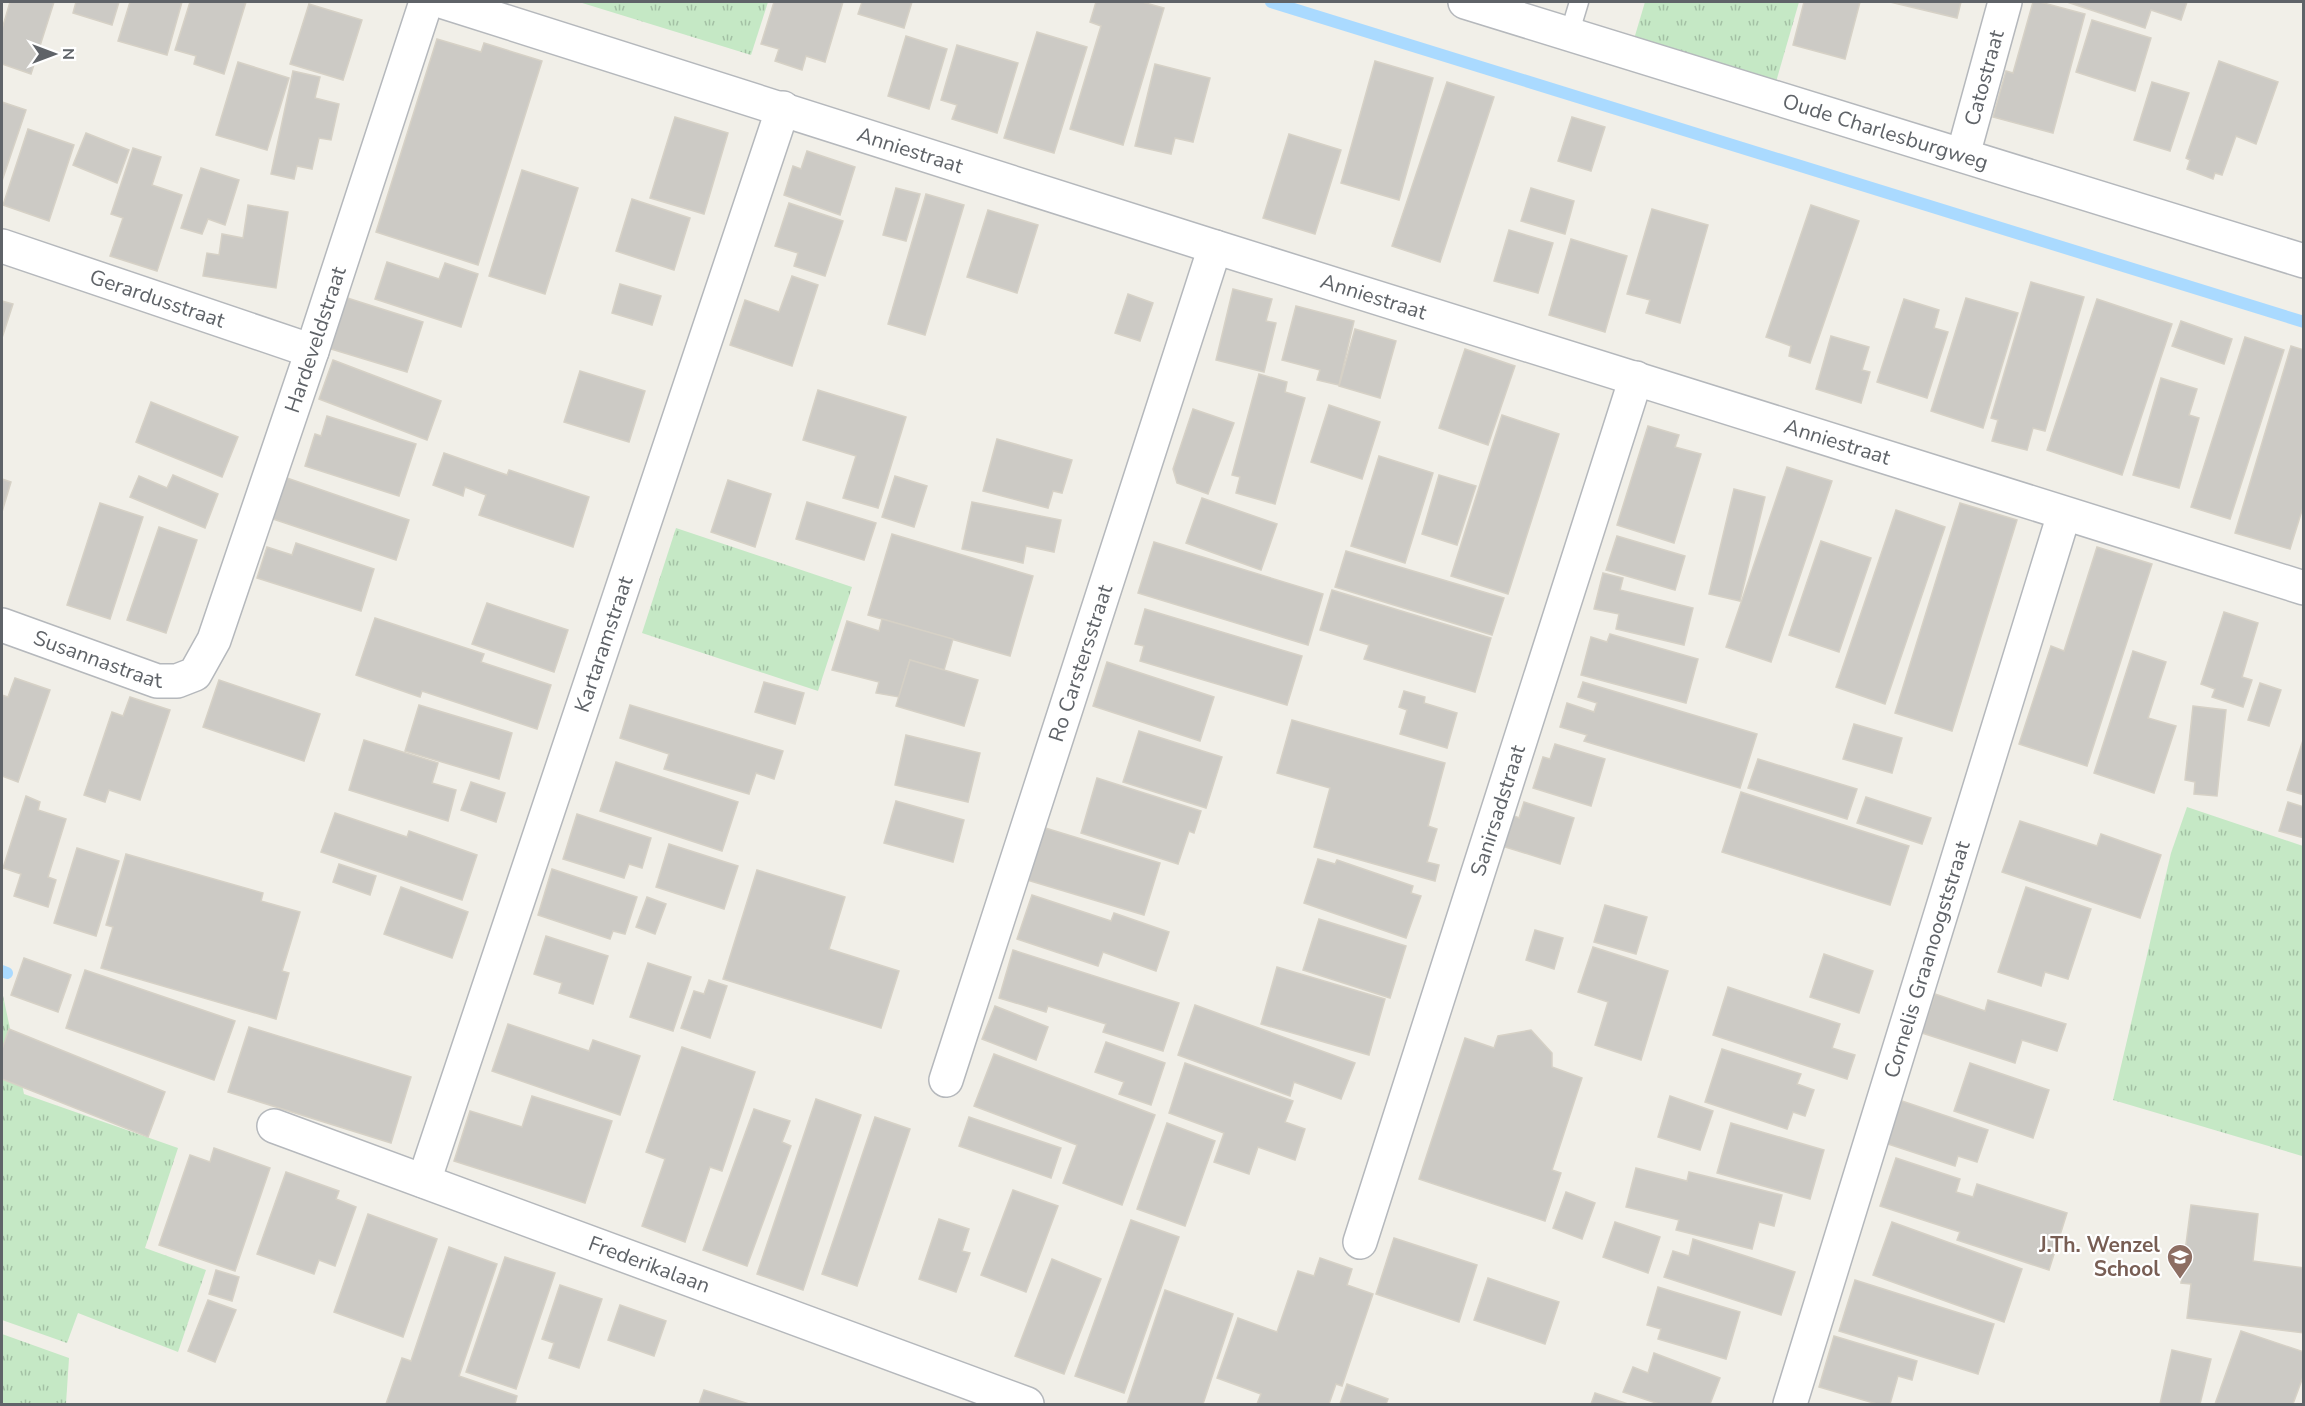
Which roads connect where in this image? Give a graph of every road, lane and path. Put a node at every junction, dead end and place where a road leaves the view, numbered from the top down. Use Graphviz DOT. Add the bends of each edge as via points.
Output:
graph roads {
  1 [pos="426,2"];
  2 [pos="444,2"];
  3 [pos="1465,2"];
  4 [pos="1579,2"];
  5 [pos="2005,2"];
  6 [pos="1569,34"];
  7 [pos="783,108"];
  8 [pos="1963,155"];
  9 [pos="2,246"];
  10 [pos="1215,246"];
  11 [pos="2304,261"];
  12 [pos="312,351"];
  13 [pos="1636,378"];
  14 [pos="2064,514"];
  15 [pos="2304,588"];
  16 [pos="2,625"];
  17 [pos="195,674"];
  18 [pos="946,1080"];
  19 [pos="273,1126"];
  20 [pos="424,1180"];
  21 [pos="1360,1242"];
  22 [pos="1027,1404"];
  23 [pos="1790,1404"];
  1 -- 12 [label="street, Hardeveldstraat"];
  2 -- 7 [label="street, Anniestraat"];
  3 -- 6 [label="street, Oude Charlesburgweg"];
  4 -- 6 [label="lane"];
  5 -- 8 [label="street, Catostraat"];
  6 -- 8 [label="street, Oude Charlesburgweg"];
  7 -- 10 [label="street, Anniestraat"];
  7 -- 20 [label="street, Kartaramstraat"];
  8 -- 11 [label="street, Oude Charlesburgweg"];
  9 -- 12 [label="street, Gerardusstraat"];
  10 -- 13 [label="street, Anniestraat"];
  10 -- 18 [label="street, Ro Carstersstraat"];
  12 -- 17 [label="street, Hardeveldstraat" via="214,640"];
  13 -- 14 [label="street, Anniestraat"];
  13 -- 21 [label="street, Sanirsadstraat"];
  14 -- 15 [label="street, Anniestraat"];
  14 -- 23 [label="street, Cornelis Graanoogststraat"];
  16 -- 17 [label="street, Susannastraat" via="157,681 177,681"];
  19 -- 20 [label="street, Frederikalaan"];
  20 -- 22 [label="street, Frederikalaan"];
}
